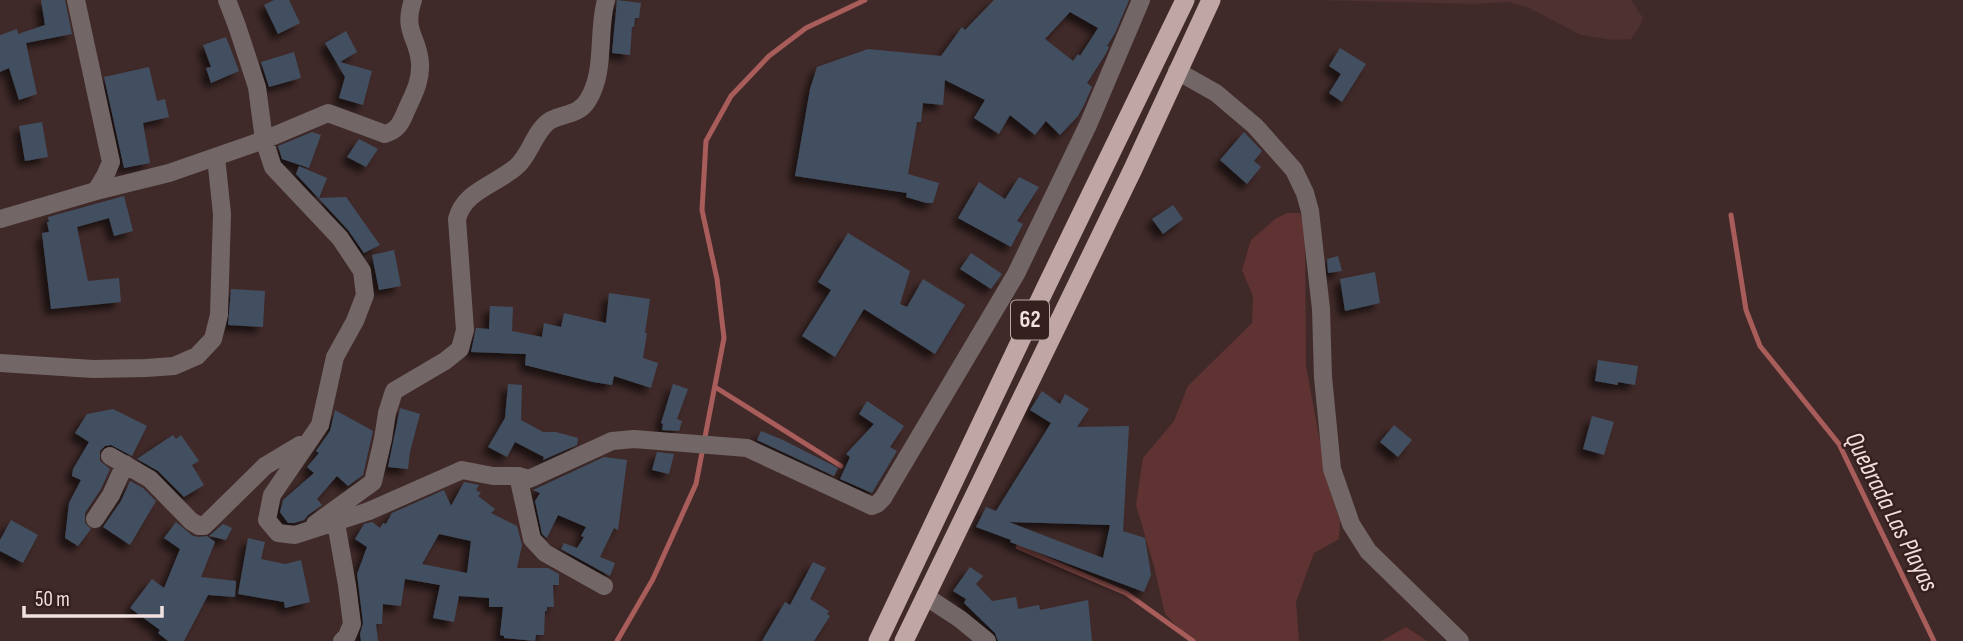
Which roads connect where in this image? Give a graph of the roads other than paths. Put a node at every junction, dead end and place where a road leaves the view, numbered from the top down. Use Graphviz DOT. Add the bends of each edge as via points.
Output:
graph roads {
  1 [pos="76,0"];
  2 [pos="227,0"];
  3 [pos="413,0"];
  4 [pos="606,0"];
  5 [pos="1141,0"];
  6 [pos="1185,0"];
  7 [pos="1211,0"];
  8 [pos="1177,71"];
  9 [pos="264,140"];
  10 [pos="216,157"];
  11 [pos="96,191"];
  12 [pos="0,219"];
  13 [pos="0,363"];
  14 [pos="314,435"];
  15 [pos="518,476"];
  16 [pos="95,519"];
  17 [pos="336,523"];
  18 [pos="306,530"];
  19 [pos="604,586"];
  20 [pos="925,596"];
  21 [pos="342,641"];
  22 [pos="878,641"];
  23 [pos="904,641"];
  24 [pos="987,641"];
  25 [pos="1460,641"];
  1 -- 11 [label="street" via="111,162"];
  2 -- 9 [label="street" via="257,87"];
  3 -- 9 [label="street" via="409,28 420,61 419,82 399,127 385,134 328,113"];
  4 -- 18 [label="street" via="597,81 587,102 573,114 551,120 516,167 459,209 465,330 460,349 394,391 373,482"];
  5 -- 15 [label="street" via="1088,125 1016,274 877,504 872,506 747,448 634,439 612,441 529,479"];
  6 -- 22 [label="highway, 62"];
  7 -- 8 [label="highway, 62"];
  8 -- 20 [label="highway, 62"];
  8 -- 25 [label="street" via="1216,93 1255,126 1294,170 1305,192 1321,309 1332,469 1351,524 1368,551"];
  9 -- 10 [label="street"];
  9 -- 14 [label="street" via="273,167 340,237 362,271 365,295 335,357"];
  10 -- 11 [label="street"];
  10 -- 13 [label="street" via="222,214 219,314 213,339 197,356 174,366 146,369"];
  11 -- 12 [label="street"];
  14 -- 16 [label="street" via="265,466 204,526 191,521 150,479 118,460 111,495"];
  14 -- 18 [label="street" via="272,495 267,520 278,533 295,535"];
  15 -- 17 [label="street" via="462,470"];
  15 -- 19 [label="street" via="532,538 545,553"];
  17 -- 18 [label="street"];
  17 -- 21 [label="street" via="352,624"];
  20 -- 23 [label="highway, 62"];
  20 -- 24 [label="street"];
}
